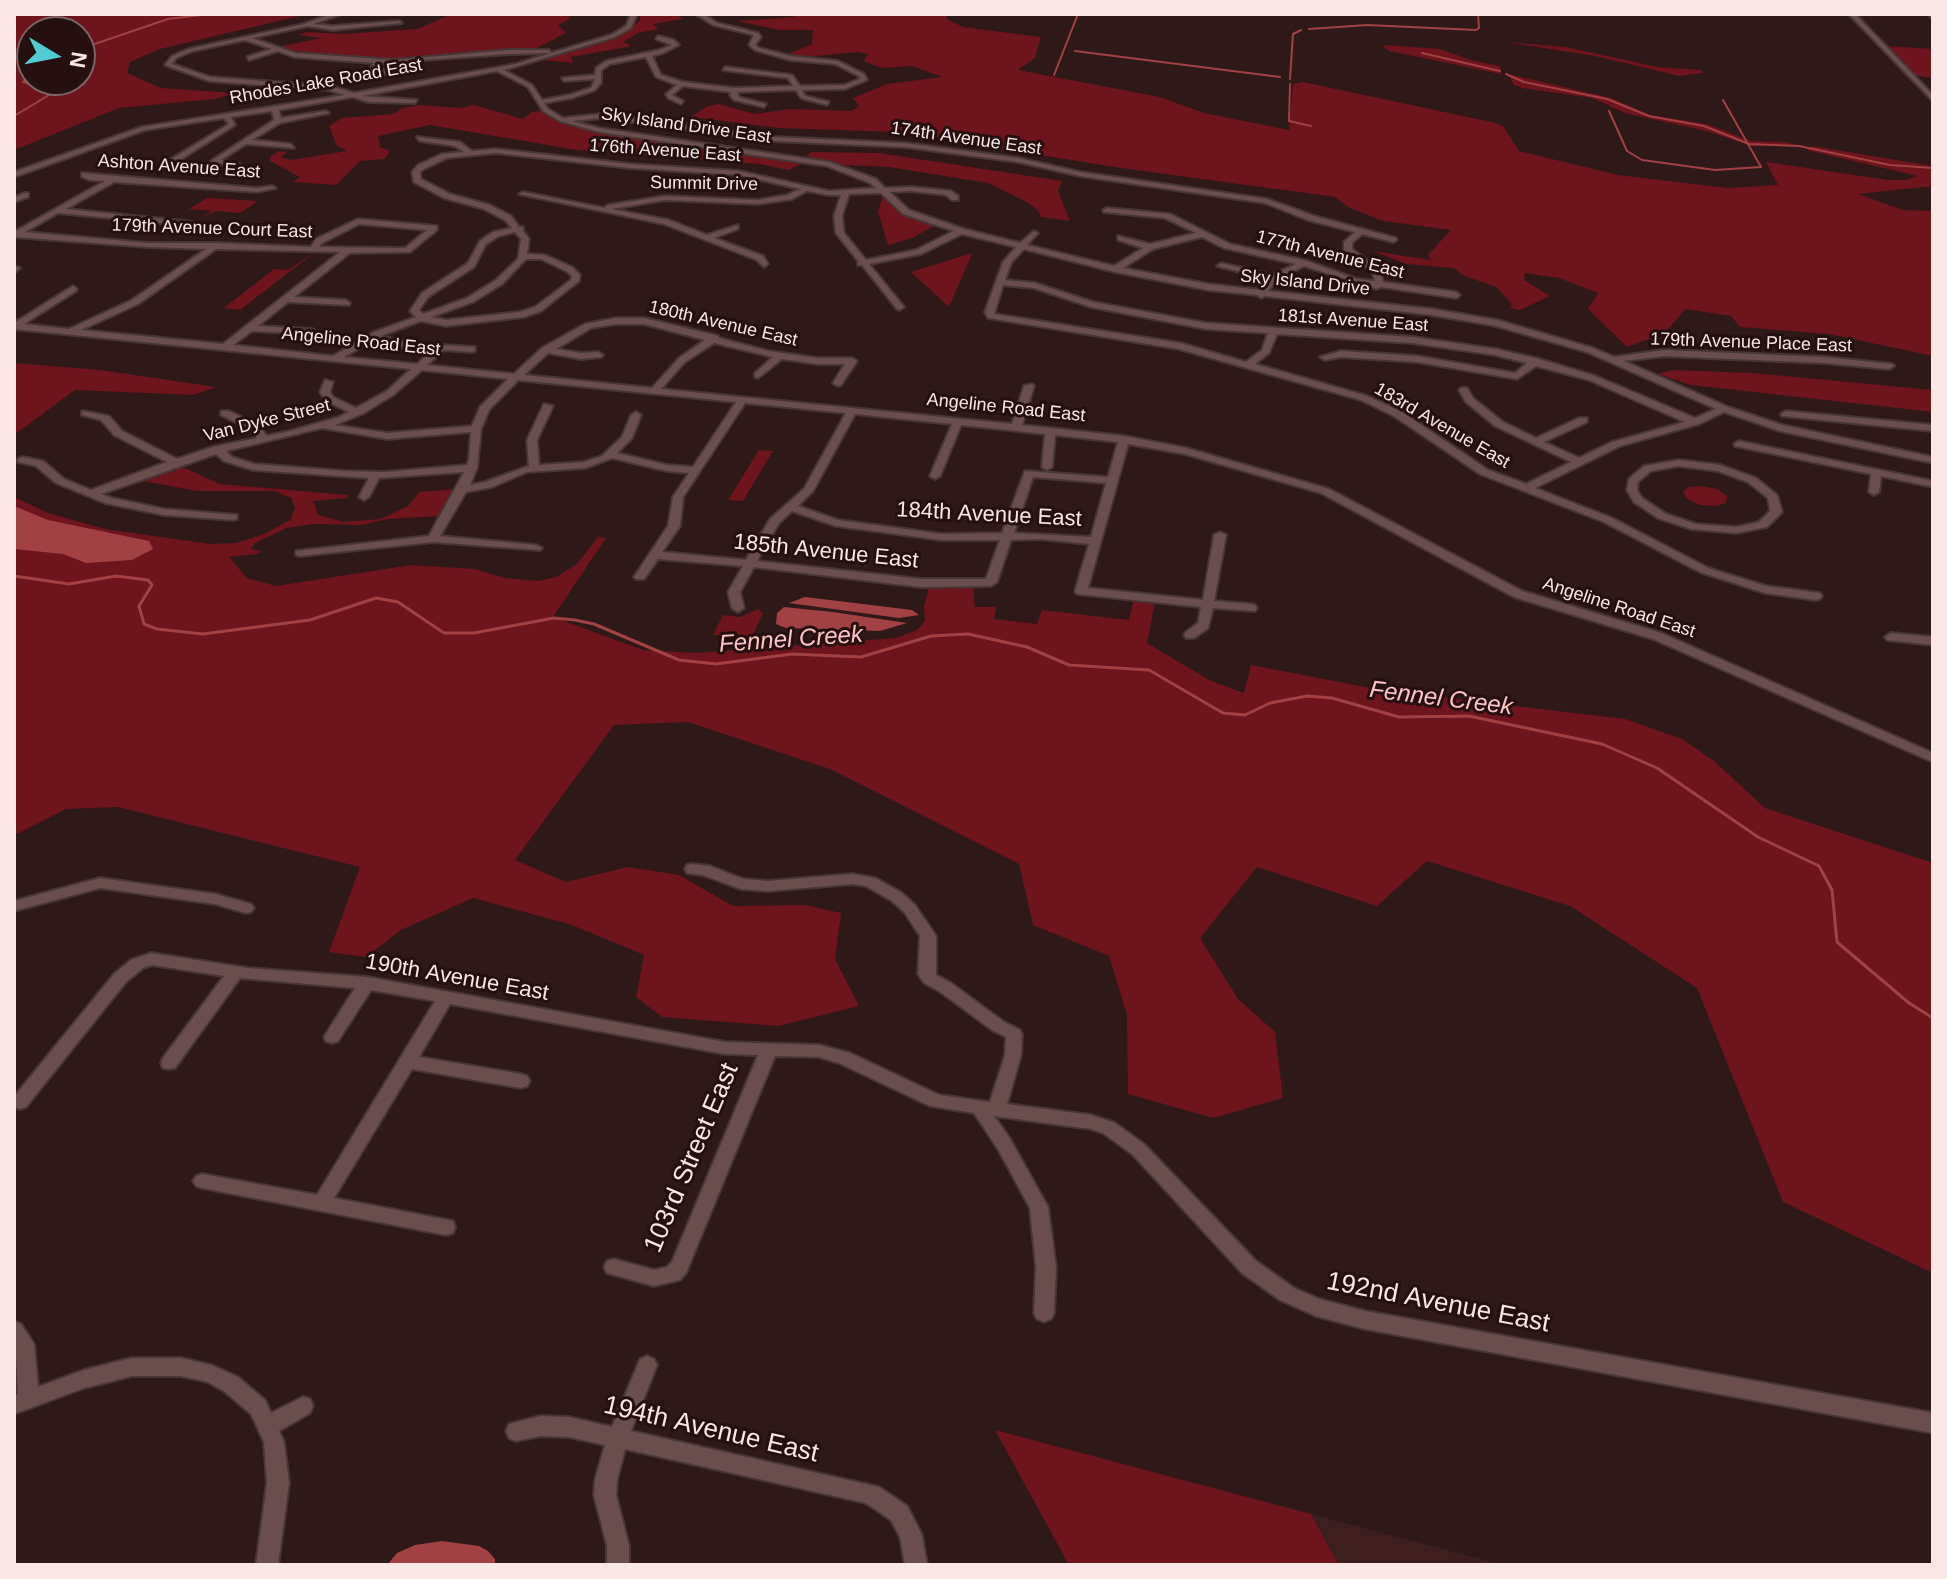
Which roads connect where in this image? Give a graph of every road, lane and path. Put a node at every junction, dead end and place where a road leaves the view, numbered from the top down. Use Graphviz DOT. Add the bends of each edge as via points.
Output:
graph roads {
  1 [pos="338,14"];
  2 [pos="634,14"];
  3 [pos="702,14"];
  4 [pos="710,14"];
  5 [pos="1852,14"];
  6 [pos="399,23"];
  7 [pos="306,25"];
  8 [pos="245,38"];
  9 [pos="658,38"];
  10 [pos="551,44"];
  11 [pos="277,50"];
  12 [pos="536,51"];
  13 [pos="557,53"];
  14 [pos="648,54"];
  15 [pos="321,57"];
  16 [pos="249,58"];
  17 [pos="447,60"];
  18 [pos="380,61"];
  19 [pos="307,64"];
  20 [pos="457,64"];
  21 [pos="725,69"];
  22 [pos="499,70"];
  23 [pos="388,73"];
  24 [pos="598,77"];
  25 [pos="564,79"];
  26 [pos="682,84"];
  27 [pos="797,86"];
  28 [pos="735,90"];
  29 [pos="353,95"];
  30 [pos="1933,99"];
  31 [pos="415,101"];
  32 [pos="540,102"];
  33 [pos="681,102"];
  34 [pos="827,103"];
  35 [pos="764,105"];
  36 [pos="213,108"];
  37 [pos="275,109"];
  38 [pos="326,113"];
  39 [pos="222,116"];
  40 [pos="562,120"];
  41 [pos="278,121"];
  42 [pos="420,139"];
  43 [pos="246,142"];
  44 [pos="291,146"];
  45 [pos="469,152"];
  46 [pos="511,152"];
  47 [pos="568,160"];
  48 [pos="172,161"];
  49 [pos="495,161"];
  50 [pos="237,166"];
  51 [pos="630,166"];
  52 [pos="558,167"];
  53 [pos="694,170"];
  54 [pos="127,172"];
  55 [pos="14,175"];
  56 [pos="85,175"];
  57 [pos="619,175"];
  58 [pos="113,180"];
  59 [pos="775,181"];
  60 [pos="684,182"];
  61 [pos="272,188"];
  62 [pos="753,188"];
  63 [pos="804,190"];
  64 [pos="884,191"];
  65 [pos="14,194"];
  66 [pos="523,194"];
  67 [pos="845,194"];
  68 [pos="955,198"];
  69 [pos="14,200"];
  70 [pos="154,207"];
  71 [pos="603,208"];
  72 [pos="1107,210"];
  73 [pos="57,211"];
  74 [pos="138,217"];
  75 [pos="735,227"];
  76 [pos="520,229"];
  77 [pos="961,231"];
  78 [pos="1360,232"];
  79 [pos="1034,233"];
  80 [pos="1203,234"];
  81 [pos="15,235"];
  82 [pos="708,237"];
  83 [pos="1121,238"];
  84 [pos="1393,240"];
  85 [pos="168,245"];
  86 [pos="217,245"];
  87 [pos="1021,246"];
  88 [pos="1150,247"];
  89 [pos="314,249"];
  90 [pos="349,249"];
  91 [pos="523,256"];
  92 [pos="861,263"];
  93 [pos="1304,263"];
  94 [pos="764,264"];
  95 [pos="1221,266"];
  96 [pos="1115,269"];
  97 [pos="1273,278"];
  98 [pos="1001,282"];
  99 [pos="1377,286"];
  100 [pos="73,289"];
  101 [pos="1261,295"];
  102 [pos="1456,295"];
  103 [pos="287,299"];
  104 [pos="346,303"];
  105 [pos="900,307"];
  106 [pos="423,318"];
  107 [pos="14,326"];
  108 [pos="250,328"];
  109 [pos="72,331"];
  110 [pos="1273,331"];
  111 [pos="311,332"];
  112 [pos="371,337"];
  113 [pos="715,338"];
  114 [pos="227,346"];
  115 [pos="440,349"];
  116 [pos="472,349"];
  117 [pos="545,350"];
  118 [pos="598,355"];
  119 [pos="780,356"];
  120 [pos="337,357"];
  121 [pos="1325,357"];
  122 [pos="1612,360"];
  123 [pos="1536,361"];
  124 [pos="1249,364"];
  125 [pos="421,366"];
  126 [pos="1889,366"];
  127 [pos="758,375"];
  128 [pos="516,376"];
  129 [pos="328,382"];
  130 [pos="838,383"];
  131 [pos="1029,386"];
  132 [pos="655,390"];
  133 [pos="1464,390"];
  134 [pos="743,399"];
  135 [pos="548,406"];
  136 [pos="1724,409"];
  137 [pos="852,411"];
  138 [pos="358,412"];
  139 [pos="86,413"];
  140 [pos="225,413"];
  141 [pos="1786,414"];
  142 [pos="636,415"];
  143 [pos="1583,420"];
  144 [pos="958,421"];
  145 [pos="1695,422"];
  146 [pos="324,426"];
  147 [pos="1016,428"];
  148 [pos="1933,428"];
  149 [pos="476,429"];
  150 [pos="1050,431"];
  151 [pos="1124,439"];
  152 [pos="264,440"];
  153 [pos="1535,442"];
  154 [pos="1739,444"];
  155 [pos="217,449"];
  156 [pos="612,455"];
  157 [pos="22,460"];
  158 [pos="1933,460"];
  159 [pos="175,462"];
  160 [pos="1579,462"];
  161 [pos="534,467"];
  162 [pos="1047,467"];
  163 [pos="472,468"];
  164 [pos="694,470"];
  165 [pos="1876,474"];
  166 [pos="375,476"];
  167 [pos="935,476"];
  168 [pos="1111,480"];
  169 [pos="1933,484"];
  170 [pos="463,489"];
  171 [pos="1525,489"];
  172 [pos="1874,492"];
  173 [pos="90,494"];
  174 [pos="364,497"];
  175 [pos="789,506"];
  176 [pos="233,517"];
  177 [pos="1645,523"];
  178 [pos="1220,535"];
  179 [pos="1006,537"];
  180 [pos="433,539"];
  181 [pos="1095,541"];
  182 [pos="536,548"];
  183 [pos="300,553"];
  184 [pos="656,555"];
  185 [pos="750,564"];
  186 [pos="640,577"];
  187 [pos="1816,596"];
  188 [pos="1208,604"];
  189 [pos="738,608"];
  190 [pos="1251,608"];
  191 [pos="1190,635"];
  192 [pos="1891,637"];
  193 [pos="1933,641"];
  194 [pos="1933,758"];
  195 [pos="692,869"];
  196 [pos="14,906"];
  197 [pos="246,908"];
  198 [pos="236,972"];
  199 [pos="367,983"];
  200 [pos="447,996"];
  201 [pos="332,1037"];
  202 [pos="768,1052"];
  203 [pos="409,1062"];
  204 [pos="169,1063"];
  205 [pos="521,1081"];
  206 [pos="20,1102"];
  207 [pos="988,1108"];
  208 [pos="202,1181"];
  209 [pos="322,1203"];
  210 [pos="446,1227"];
  211 [pos="614,1267"];
  212 [pos="1044,1313"];
  213 [pos="14,1330"];
  214 [pos="647,1365"];
  215 [pos="22,1402"];
  216 [pos="303,1406"];
  217 [pos="1933,1423"];
  218 [pos="268,1426"];
  219 [pos="516,1431"];
  220 [pos="618,1437"];
  221 [pos="267,1565"];
  222 [pos="618,1565"];
  223 [pos="916,1565"];
  1 -- 7 [label="street"];
  2 -- 13 [label="street, Rhodes Lake Road East" via="620,33"];
  3 -- 4 [label="street"];
  3 -- 27 [label="street" via="715,24 756,34 752,45 757,49 836,62 864,78 845,87"];
  5 -- 30 [label="street"];
  6 -- 7 [label="street"];
  7 -- 8 [label="street"];
  8 -- 11 [label="street"];
  8 -- 29 [label="street" via="187,51 168,64 209,79 323,87"];
  9 -- 14 [label="street" via="676,45"];
  10 -- 12 [label="street"];
  11 -- 15 [label="street"];
  11 -- 16 [label="street"];
  12 -- 13 [label="street"];
  12 -- 17 [label="street"];
  13 -- 22 [label="street, Rhodes Lake Road East"];
  14 -- 24 [label="street" via="608,62 598,69"];
  14 -- 26 [label="street" via="658,76"];
  15 -- 18 [label="street"];
  15 -- 19 [label="street"];
  17 -- 18 [label="street"];
  17 -- 20 [label="street"];
  18 -- 23 [label="street" via="372,68"];
  21 -- 27 [label="street" via="786,75"];
  22 -- 29 [label="street, Rhodes Lake Road East"];
  22 -- 32 [label="street, Sky Island Drive East" via="530,86"];
  24 -- 25 [label="street"];
  24 -- 32 [label="street" via="596,86 586,92"];
  26 -- 28 [label="street"];
  26 -- 33 [label="street" via="669,94"];
  27 -- 28 [label="street"];
  27 -- 34 [label="street" via="803,97"];
  28 -- 35 [label="street" via="736,99"];
  29 -- 31 [label="street"];
  29 -- 37 [label="street, Rhodes Lake Road East"];
  32 -- 40 [label="street, Sky Island Drive East"];
  36 -- 39 [label="street"];
  37 -- 39 [label="street, Rhodes Lake Road East"];
  37 -- 41 [label="street"];
  38 -- 41 [label="street"];
  39 -- 48 [label="street" via="233,124"];
  39 -- 55 [label="street, Rhodes Lake Road East" via="133,130"];
  40 -- 64 [label="street, Sky Island Drive East" via="829,164"];
  40 -- 78 [label="street, 174th Avenue East" via="602,116 773,139 949,150 1267,201"];
  41 -- 43 [label="street"];
  42 -- 45 [label="street, 176th Avenue East" via="457,144"];
  43 -- 44 [label="street"];
  43 -- 50 [label="street" via="217,159 219,164"];
  45 -- 46 [label="street, 176th Avenue East"];
  45 -- 76 [label="street" via="424,165 416,172 417,180 499,212"];
  46 -- 47 [label="street, 176th Avenue East"];
  46 -- 49 [label="street"];
  47 -- 51 [label="street, 176th Avenue East"];
  47 -- 52 [label="street"];
  51 -- 53 [label="street, 176th Avenue East"];
  51 -- 57 [label="street"];
  53 -- 59 [label="street, 176th Avenue East"];
  53 -- 60 [label="street"];
  54 -- 58 [label="street"];
  56 -- 58 [label="street, Ashton Avenue East"];
  58 -- 61 [label="street, Ashton Avenue East"];
  58 -- 73 [label="street"];
  59 -- 62 [label="street"];
  59 -- 63 [label="street, 176th Avenue East"];
  63 -- 67 [label="street, 176th Avenue East"];
  63 -- 71 [label="street, Summit Drive" via="758,202 665,198"];
  64 -- 67 [label="street, 176th Avenue East"];
  64 -- 68 [label="street, 176th Avenue East" via="923,190"];
  64 -- 77 [label="street, Sky Island Drive" via="906,212"];
  65 -- 69 [label="street" via="25,195"];
  66 -- 71 [label="street"];
  67 -- 92 [label="street" via="839,227"];
  70 -- 74 [label="street"];
  71 -- 82 [label="street"];
  72 -- 80 [label="street, 177th Avenue East" via="1167,216"];
  73 -- 74 [label="street"];
  73 -- 81 [label="street"];
  74 -- 85 [label="street" via="193,224"];
  75 -- 82 [label="street"];
  76 -- 91 [label="street"];
  76 -- 106 [label="street" via="487,240 471,265 425,295 413,309"];
  77 -- 87 [label="street, Sky Island Drive"];
  77 -- 92 [label="street" via="918,252"];
  78 -- 84 [label="street"];
  78 -- 99 [label="street" via="1348,242 1348,250 1373,267"];
  79 -- 87 [label="street"];
  80 -- 88 [label="street"];
  80 -- 93 [label="street, 177th Avenue East" via="1227,246"];
  81 -- 85 [label="street, 179th Avenue Court East"];
  82 -- 94 [label="street"];
  83 -- 88 [label="street"];
  85 -- 86 [label="street, 179th Avenue Court East"];
  86 -- 89 [label="street, 179th Avenue Court East"];
  86 -- 109 [label="street" via="135,302"];
  87 -- 96 [label="street, Sky Island Drive"];
  87 -- 98 [label="street" via="1007,262"];
  88 -- 96 [label="street"];
  89 -- 90 [label="street, 179th Avenue Court East"];
  89 -- 90 [label="street, 179th Avenue Court East" via="319,241 358,221 434,228 407,250"];
  90 -- 103 [label="street"];
  91 -- 106 [label="street" via="490,289"];
  91 -- 106 [label="street" via="542,257 569,269 575,281 526,314 446,323"];
  92 -- 105 [label="street"];
  93 -- 97 [label="street"];
  93 -- 99 [label="street, 177th Avenue East"];
  95 -- 97 [label="street"];
  96 -- 101 [label="street, Sky Island Drive"];
  97 -- 101 [label="street"];
  98 -- 110 [label="street, 181st Avenue East" via="1159,319"];
  98 -- 124 [label="street, 183rd Avenue East" via="991,316 1109,332"];
  99 -- 102 [label="street, 177th Avenue East"];
  100 -- 107 [label="street"];
  101 -- 122 [label="street, Sky Island Drive" via="1471,317"];
  103 -- 104 [label="street"];
  103 -- 108 [label="street"];
  106 -- 112 [label="street"];
  107 -- 109 [label="street, Angeline Road East"];
  108 -- 111 [label="street"];
  108 -- 114 [label="street"];
  109 -- 114 [label="street, Angeline Road East"];
  110 -- 123 [label="street, 181st Avenue East" via="1433,342"];
  110 -- 124 [label="street" via="1266,351"];
  112 -- 115 [label="street"];
  112 -- 120 [label="street"];
  113 -- 117 [label="street, 180th Avenue East" via="653,322 616,321 581,329"];
  113 -- 119 [label="street, 180th Avenue East"];
  113 -- 132 [label="street" via="682,360"];
  114 -- 120 [label="street, Angeline Road East"];
  115 -- 116 [label="street"];
  115 -- 125 [label="street, Van Dyke Street"];
  117 -- 118 [label="street"];
  117 -- 128 [label="street, 180th Avenue East"];
  119 -- 127 [label="street"];
  119 -- 130 [label="street, 180th Avenue East" via="852,361"];
  120 -- 125 [label="street, Angeline Road East"];
  121 -- 123 [label="street" via="1417,359 1517,376"];
  122 -- 126 [label="street, 179th Avenue Place East" via="1664,353"];
  122 -- 136 [label="street, Sky Island Drive"];
  123 -- 145 [label="street, 181st Avenue East" via="1602,381"];
  124 -- 171 [label="street, 183rd Avenue East" via="1376,403 1469,463"];
  125 -- 128 [label="street, Angeline Road East"];
  125 -- 138 [label="street, Van Dyke Street"];
  128 -- 132 [label="street, Angeline Road East"];
  128 -- 149 [label="street, 180th Avenue East" via="484,409"];
  129 -- 138 [label="street" via="329,399"];
  131 -- 147 [label="street"];
  132 -- 134 [label="street, Angeline Road East"];
  133 -- 153 [label="street" via="1499,424"];
  134 -- 137 [label="street, Angeline Road East"];
  134 -- 164 [label="street"];
  135 -- 161 [label="street" via="532,440"];
  136 -- 145 [label="street"];
  136 -- 158 [label="street" via="1807,436"];
  137 -- 144 [label="street, Angeline Road East"];
  137 -- 175 [label="street" via="808,491"];
  138 -- 146 [label="street, Van Dyke Street"];
  139 -- 159 [label="street" via="105,418 118,433"];
  140 -- 152 [label="street" via="254,427"];
  141 -- 148 [label="street"];
  142 -- 156 [label="street" via="627,438"];
  143 -- 153 [label="street"];
  144 -- 147 [label="street, Angeline Road East"];
  144 -- 167 [label="street"];
  145 -- 160 [label="street" via="1626,440"];
  146 -- 149 [label="street" via="387,436"];
  146 -- 152 [label="street, Van Dyke Street"];
  147 -- 150 [label="street, Angeline Road East"];
  149 -- 163 [label="street"];
  150 -- 151 [label="street, Angeline Road East"];
  150 -- 162 [label="street"];
  151 -- 168 [label="street"];
  151 -- 194 [label="street, Angeline Road East" via="1325,491 1518,594 1657,636"];
  152 -- 155 [label="street, Van Dyke Street"];
  153 -- 160 [label="street"];
  154 -- 165 [label="street"];
  155 -- 159 [label="street, Van Dyke Street"];
  155 -- 166 [label="street" via="228,459 253,467"];
  156 -- 161 [label="street" via="585,465"];
  156 -- 164 [label="street"];
  157 -- 173 [label="street" via="39,463 60,481"];
  159 -- 173 [label="street, Van Dyke Street"];
  160 -- 171 [label="street"];
  161 -- 170 [label="street"];
  163 -- 166 [label="street"];
  163 -- 170 [label="street"];
  164 -- 184 [label="street" via="678,497 674,526"];
  165 -- 169 [label="street"];
  165 -- 172 [label="street"];
  166 -- 174 [label="street"];
  168 -- 179 [label="street" via="1029,473"];
  168 -- 181 [label="street"];
  170 -- 180 [label="street"];
  171 -- 177 [label="street, 183rd Avenue East"];
  173 -- 176 [label="street" via="164,512"];
  175 -- 179 [label="street, 184th Avenue East" via="836,523 942,537"];
  175 -- 185 [label="street" via="774,521"];
  177 -- 177 [label="street" via="1736,530 1768,522 1777,508 1770,493 1742,476 1701,465 1669,464 1640,472 1632,486"];
  177 -- 187 [label="street, 183rd Avenue East" via="1691,564 1765,589"];
  178 -- 188 [label="street"];
  179 -- 181 [label="street, 184th Avenue East"];
  179 -- 185 [label="street, 185th Avenue East" via="991,582 921,583"];
  180 -- 182 [label="street"];
  180 -- 183 [label="street"];
  181 -- 188 [label="street" via="1081,591"];
  184 -- 185 [label="street, 185th Avenue East"];
  184 -- 186 [label="street"];
  185 -- 189 [label="street" via="734,592"];
  188 -- 190 [label="street"];
  188 -- 191 [label="street" via="1204,625"];
  192 -- 193 [label="street"];
  195 -- 207 [label="street" via="741,884 782,887 852,879 886,889 910,909 928,936 930,979 1014,1034 1013,1055"];
  196 -- 197 [label="street" via="100,883"];
  198 -- 199 [label="street, 190th Avenue East"];
  198 -- 204 [label="street"];
  198 -- 206 [label="street, 190th Avenue East" via="163,960 137,964"];
  199 -- 200 [label="street, 190th Avenue East"];
  199 -- 201 [label="street"];
  200 -- 202 [label="street, 190th Avenue East"];
  200 -- 203 [label="street"];
  202 -- 207 [label="street, 192nd Avenue East" via="835,1055 922,1096"];
  202 -- 211 [label="street, 103rd Street East" via="679,1267 654,1278"];
  203 -- 205 [label="street"];
  203 -- 209 [label="street"];
  207 -- 212 [label="street" via="1039,1207 1046,1268"];
  207 -- 217 [label="street, 192nd Avenue East" via="1109,1128 1138,1149 1249,1267 1316,1307"];
  208 -- 209 [label="street"];
  209 -- 210 [label="street"];
  213 -- 215 [label="street" via="24,1344"];
  214 -- 220 [label="street"];
  215 -- 218 [label="street" via="110,1371 181,1367 231,1384 258,1407"];
  216 -- 218 [label="street"];
  218 -- 221 [label="street" via="278,1483"];
  219 -- 220 [label="street, 194th Avenue East" via="553,1425"];
  220 -- 222 [label="street" via="605,1495"];
  220 -- 223 [label="street, 194th Avenue East" via="871,1494 899,1513 911,1535"];
}
